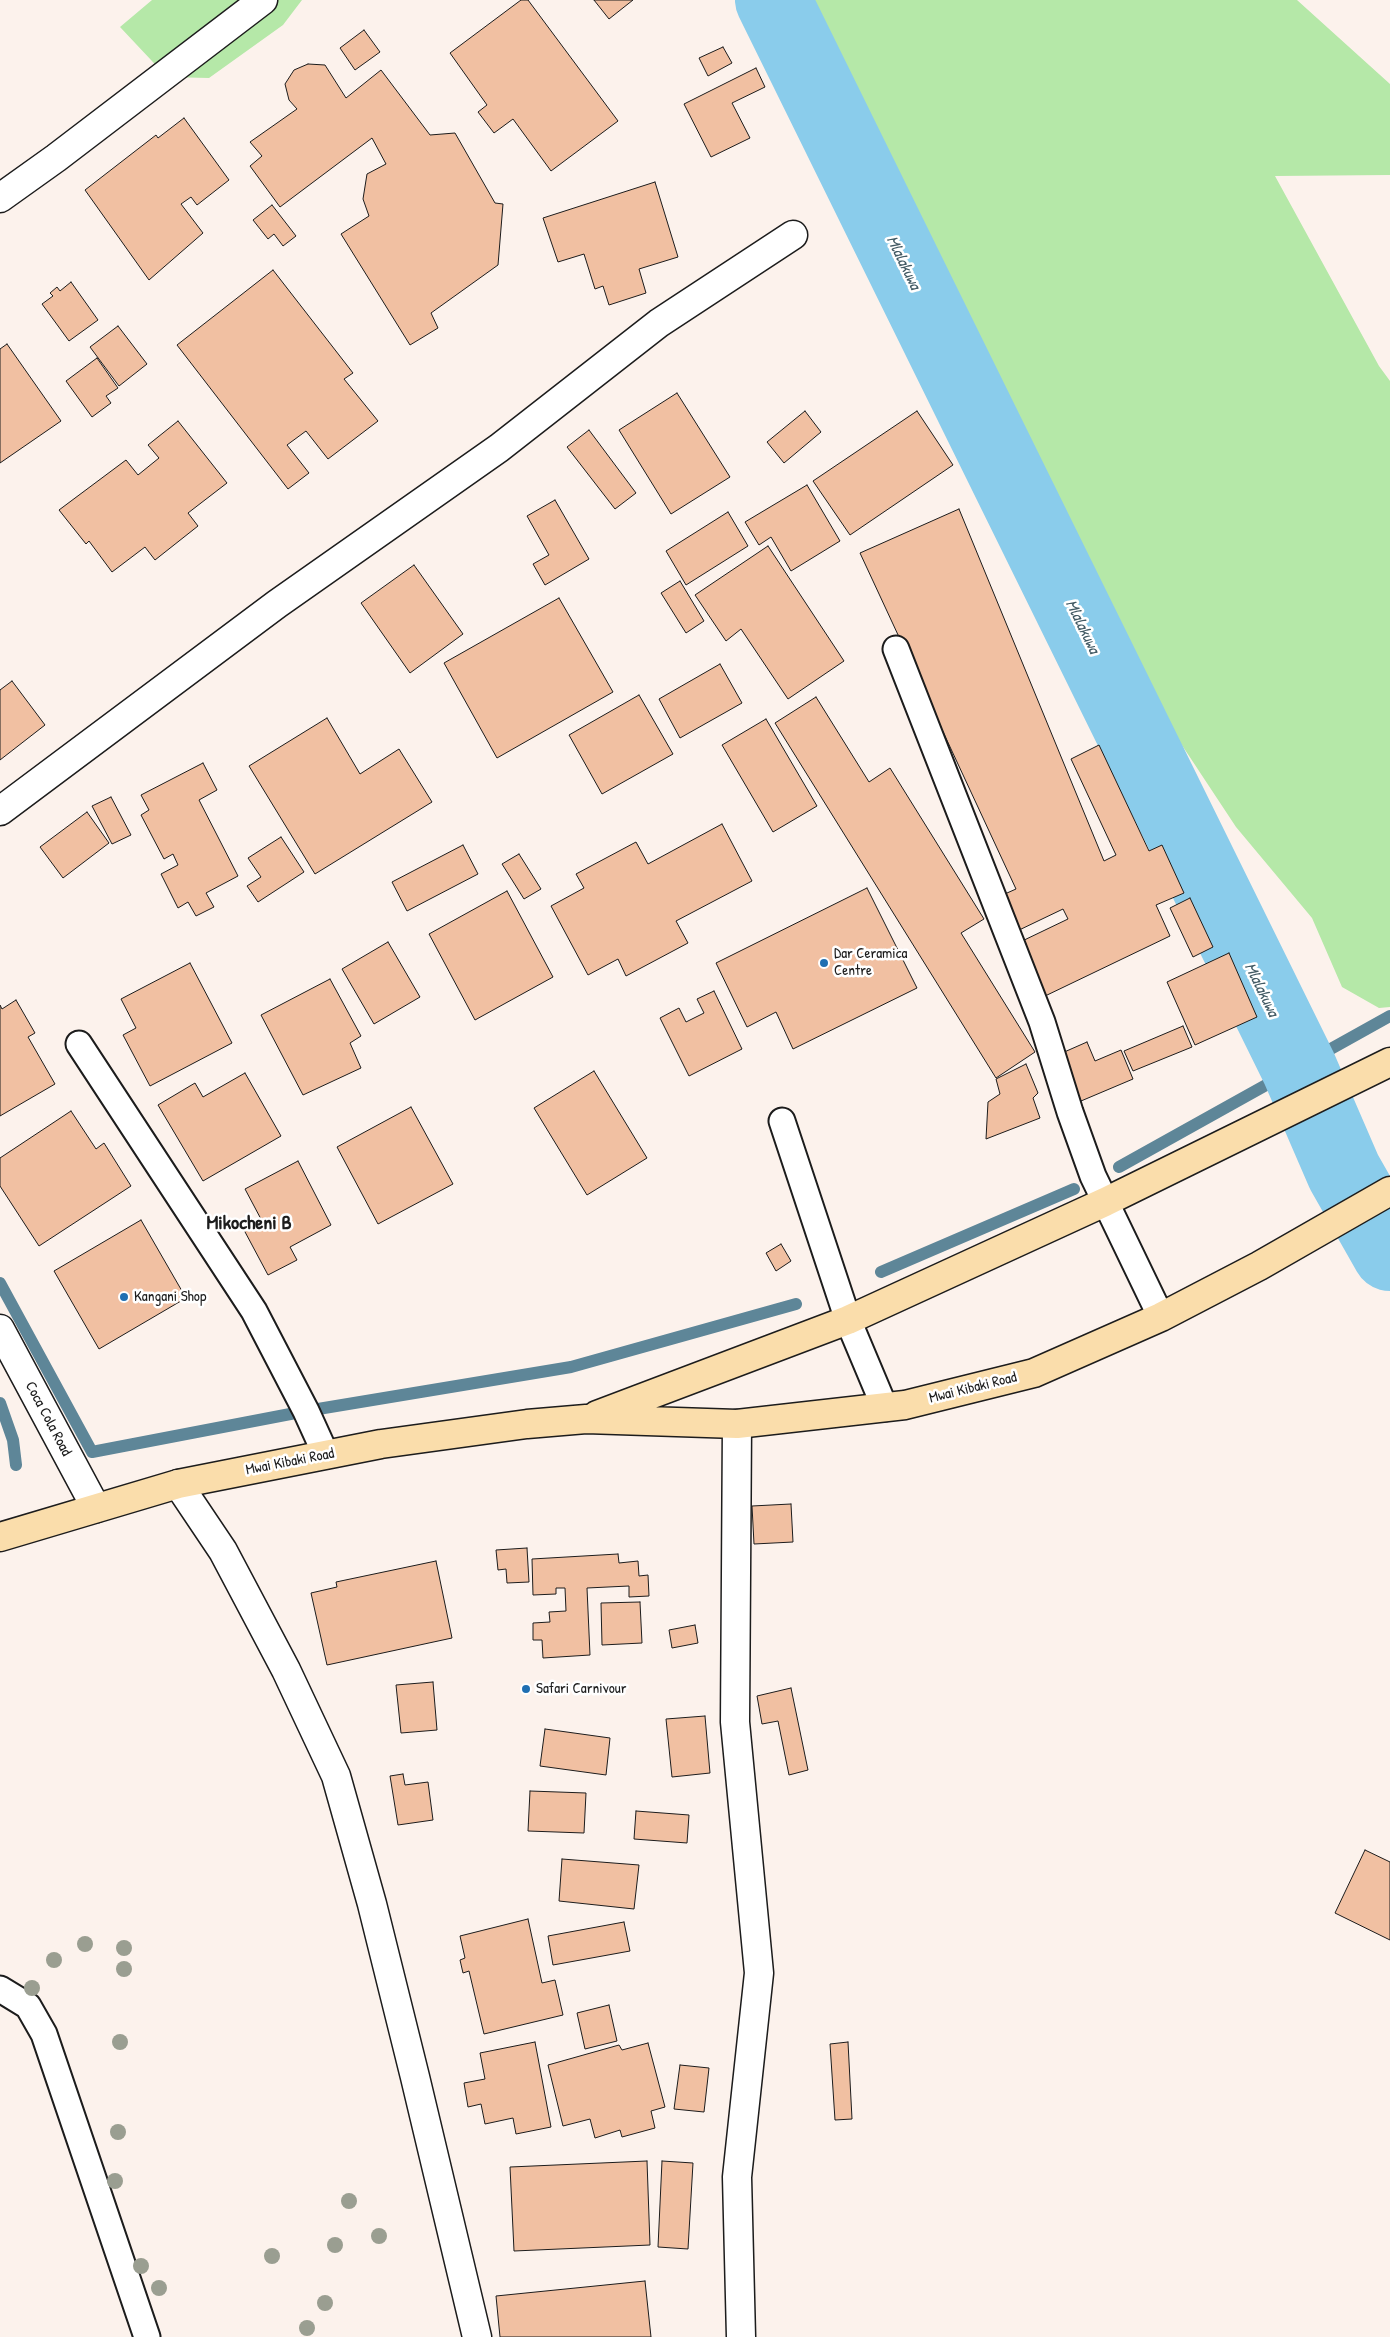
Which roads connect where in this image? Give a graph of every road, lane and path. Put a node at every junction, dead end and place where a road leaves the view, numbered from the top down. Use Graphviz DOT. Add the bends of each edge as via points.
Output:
graph roads {
  1 [pos="263,0"];
  2 [pos="0,198"];
  3 [pos="792,235"];
  4 [pos="896,648"];
  5 [pos="0,811"];
  6 [pos="79,1044"];
  7 [pos="1390,1062"];
  8 [pos="782,1121"];
  9 [pos="1390,1191"];
  10 [pos="1105,1202"];
  11 [pos="1161,1317"];
  12 [pos="848,1320"];
  13 [pos="0,1329"];
  14 [pos="885,1408"];
  15 [pos="586,1419"];
  16 [pos="737,1424"];
  17 [pos="326,1455"];
  18 [pos="178,1484"];
  19 [pos="96,1508"];
  20 [pos="0,1536"];
  21 [pos="0,1990"];
  22 [pos="147,2337"];
  23 [pos="476,2337"];
  24 [pos="741,2337"];
  1 -- 2 [label="street"];
  3 -- 5 [label="street" via="658,323 499,448 277,604"];
  4 -- 10 [label="lane" via="1042,1022 1070,1112"];
  6 -- 17 [label="lane" via="254,1311"];
  7 -- 10 [label="main road, Mwai Kibaki Road"];
  8 -- 12 [label="lane"];
  9 -- 11 [label="main road, Mwai Kibaki Road" via="1259,1266"];
  10 -- 11 [label="lane"];
  10 -- 12 [label="main road, Mwai Kibaki Road"];
  11 -- 14 [label="main road, Mwai Kibaki Road" via="1034,1373"];
  12 -- 14 [label="lane"];
  12 -- 15 [label="main road, Mwai Kibaki Road"];
  13 -- 19 [label="street, Coca Cola Road"];
  14 -- 16 [label="main road, Mwai Kibaki Road"];
  15 -- 16 [label="main road, Mwai Kibaki Road"];
  15 -- 17 [label="main road, Mwai Kibaki Road" via="381,1444"];
  16 -- 24 [label="street" via="735,1722 759,1974 737,2177"];
  17 -- 18 [label="main road, Mwai Kibaki Road"];
  18 -- 19 [label="main road, Mwai Kibaki Road"];
  18 -- 23 [label="street" via="223,1551 286,1670 336,1776 411,2058"];
  19 -- 20 [label="main road, Mwai Kibaki Road"];
  21 -- 22 [label="lane" via="28,2006 44,2034"];
}
